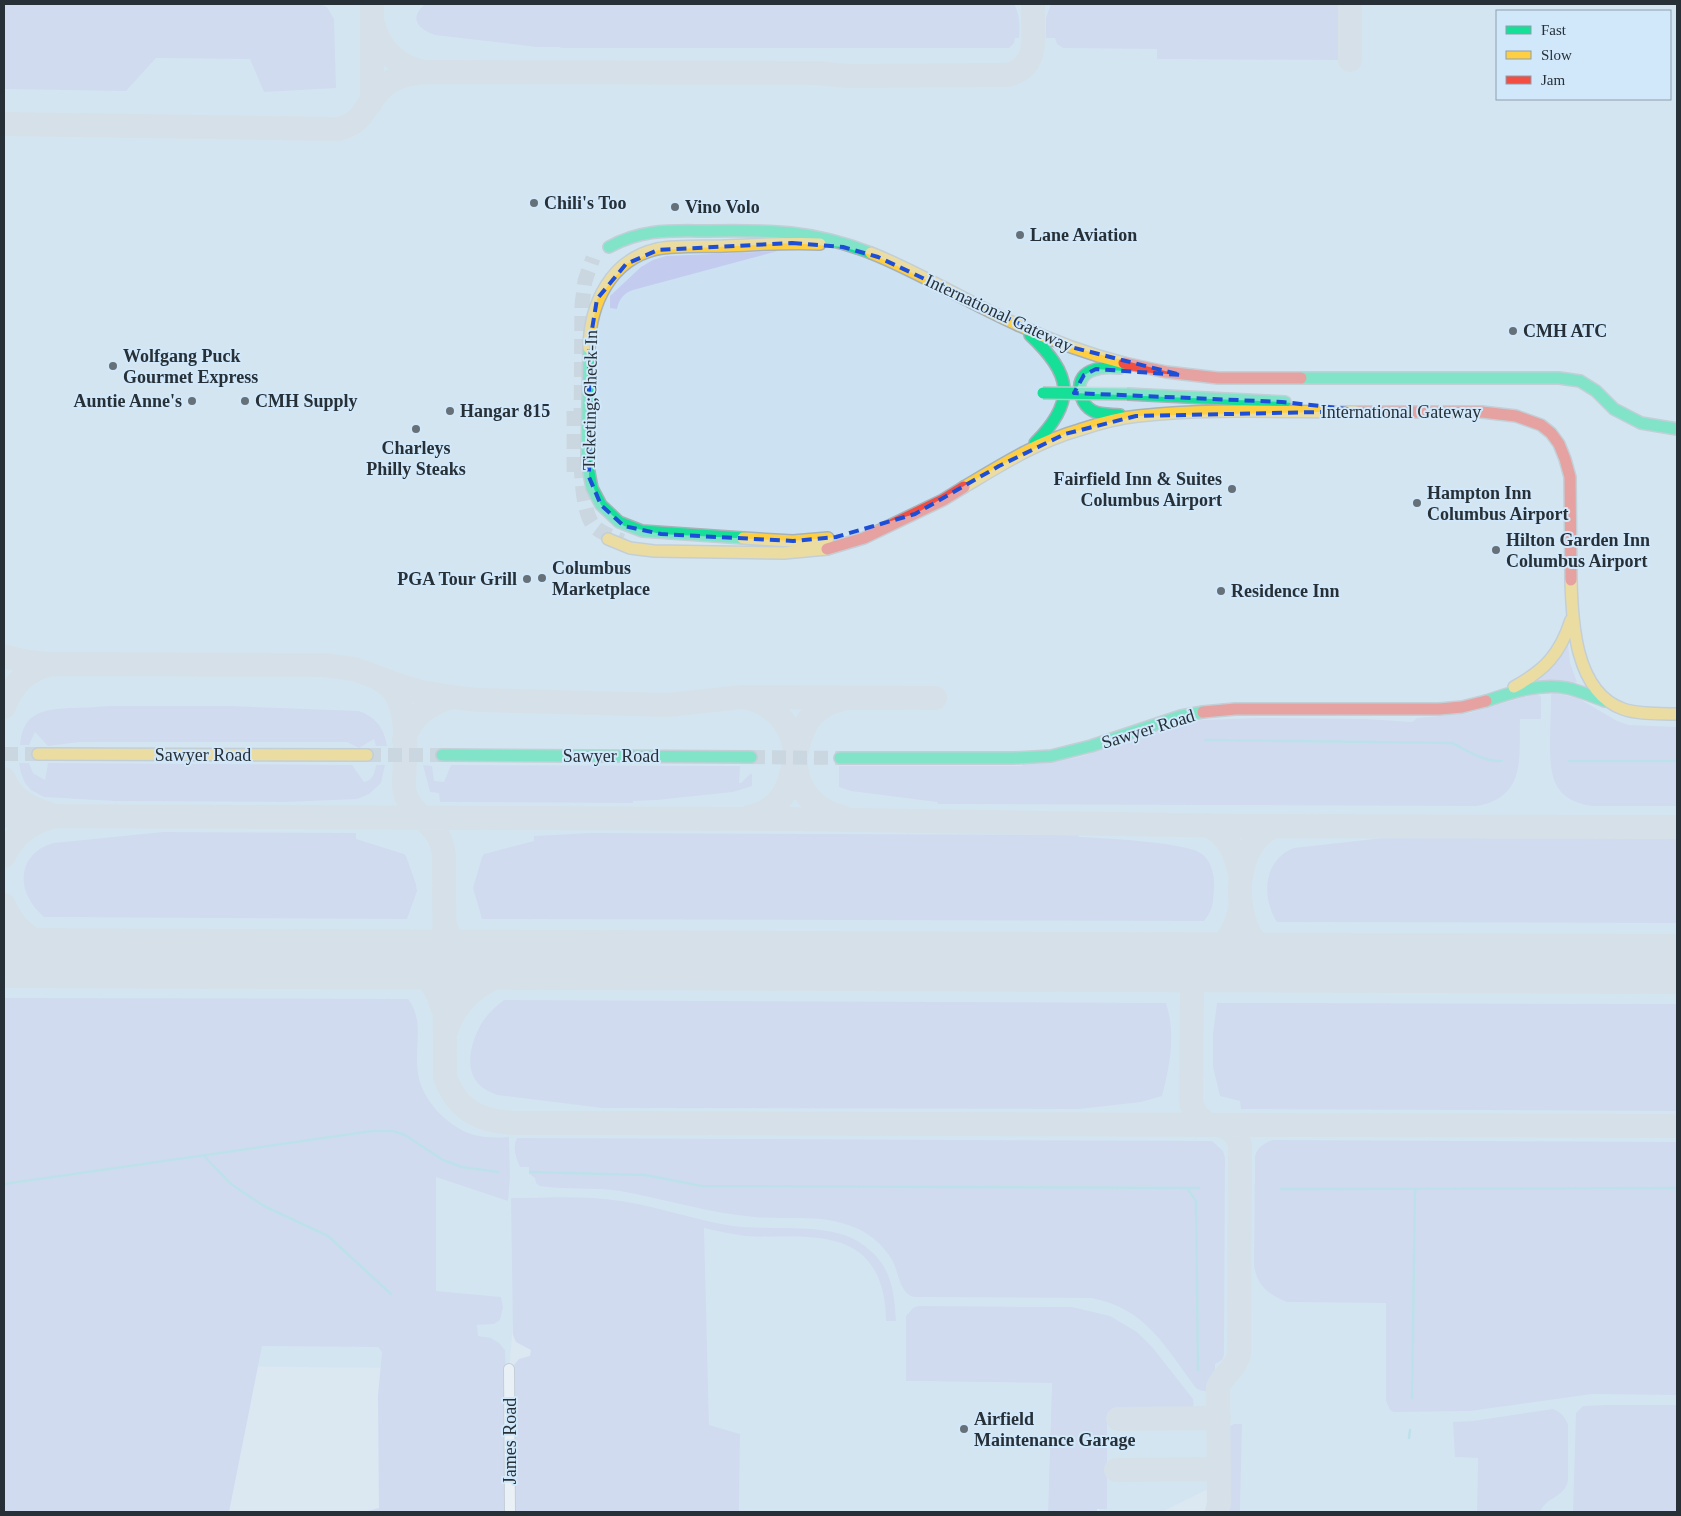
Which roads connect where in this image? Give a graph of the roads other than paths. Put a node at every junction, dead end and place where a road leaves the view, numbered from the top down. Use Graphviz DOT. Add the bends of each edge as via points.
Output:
graph roads {
  1 [pos="609,247"];
  2 [pos="878,257"];
  3 [pos="1015,324"];
  4 [pos="1181,375"];
  5 [pos="1043,393"];
  6 [pos="1367,412"];
  7 [pos="1136,416"];
  8 [pos="1677,429"];
  9 [pos="1019,454"];
  10 [pos="915,514"];
  11 [pos="608,539"];
  12 [pos="1573,612"];
  13 [pos="1486,702"];
  14 [pos="1615,706"];
  15 [pos="1677,714"];
  16 [pos="38,754"];
  17 [pos="367,755"];
  18 [pos="442,756"];
  19 [pos="751,756"];
  20 [pos="840,758"];
  21 [pos="509,1369"];
  22 [pos="510,1512"];
  1 -- 2 [label="main road" via="621,239 647,231 785,231 834,240"];
  2 -- 3 [label="main road, International Gateway"];
  2 -- 10 [label="main road, Ticketing;Check-In" via="843,247 808,243 668,248 648,252 626,264 598,299 590,326 588,461 591,485 608,513 624,526 641,532 794,541 861,532"];
  3 -- 4 [label="main road, International Gateway" via="1090,354"];
  3 -- 9 [label="main road" via="1049,353 1061,373 1064,389 1063,406 1056,420"];
  4 -- 7 [label="main road" via="1113,367 1096,369 1084,375 1080,394 1090,409"];
  4 -- 8 [label="main road, International Gateway" via="1218,378 1559,378 1580,382 1596,391 1614,410 1641,424"];
  5 -- 6 [label="main road, bridge" via="1282,402"];
  6 -- 7 [label="main road, International Gateway" via="1214,412"];
  6 -- 12 [label="main road, International Gateway" via="1510,414 1524,417 1552,432 1564,452 1570,477"];
  7 -- 9 [label="main road, International Gateway" via="1065,434"];
  9 -- 10 [label="main road, International Gateway"];
  10 -- 11 [label="main road" via="848,544 800,552 646,551"];
  12 -- 13 [label="main road" via="1565,639 1553,658 1538,673"];
  12 -- 14 [label="main road, International Gateway" via="1584,668 1596,688"];
  13 -- 14 [label="main road" via="1528,688 1554,687 1578,690"];
  13 -- 20 [label="main road, Sawyer Road" via="1439,709 1213,710 1181,716 1070,752 1042,756"];
  14 -- 15 [label="main road, International Gateway" via="1640,713"];
  16 -- 17 [label="main road, Sawyer Road"];
  18 -- 19 [label="main road, Sawyer Road"];
  21 -- 22 [label="street, James Road"];
}
